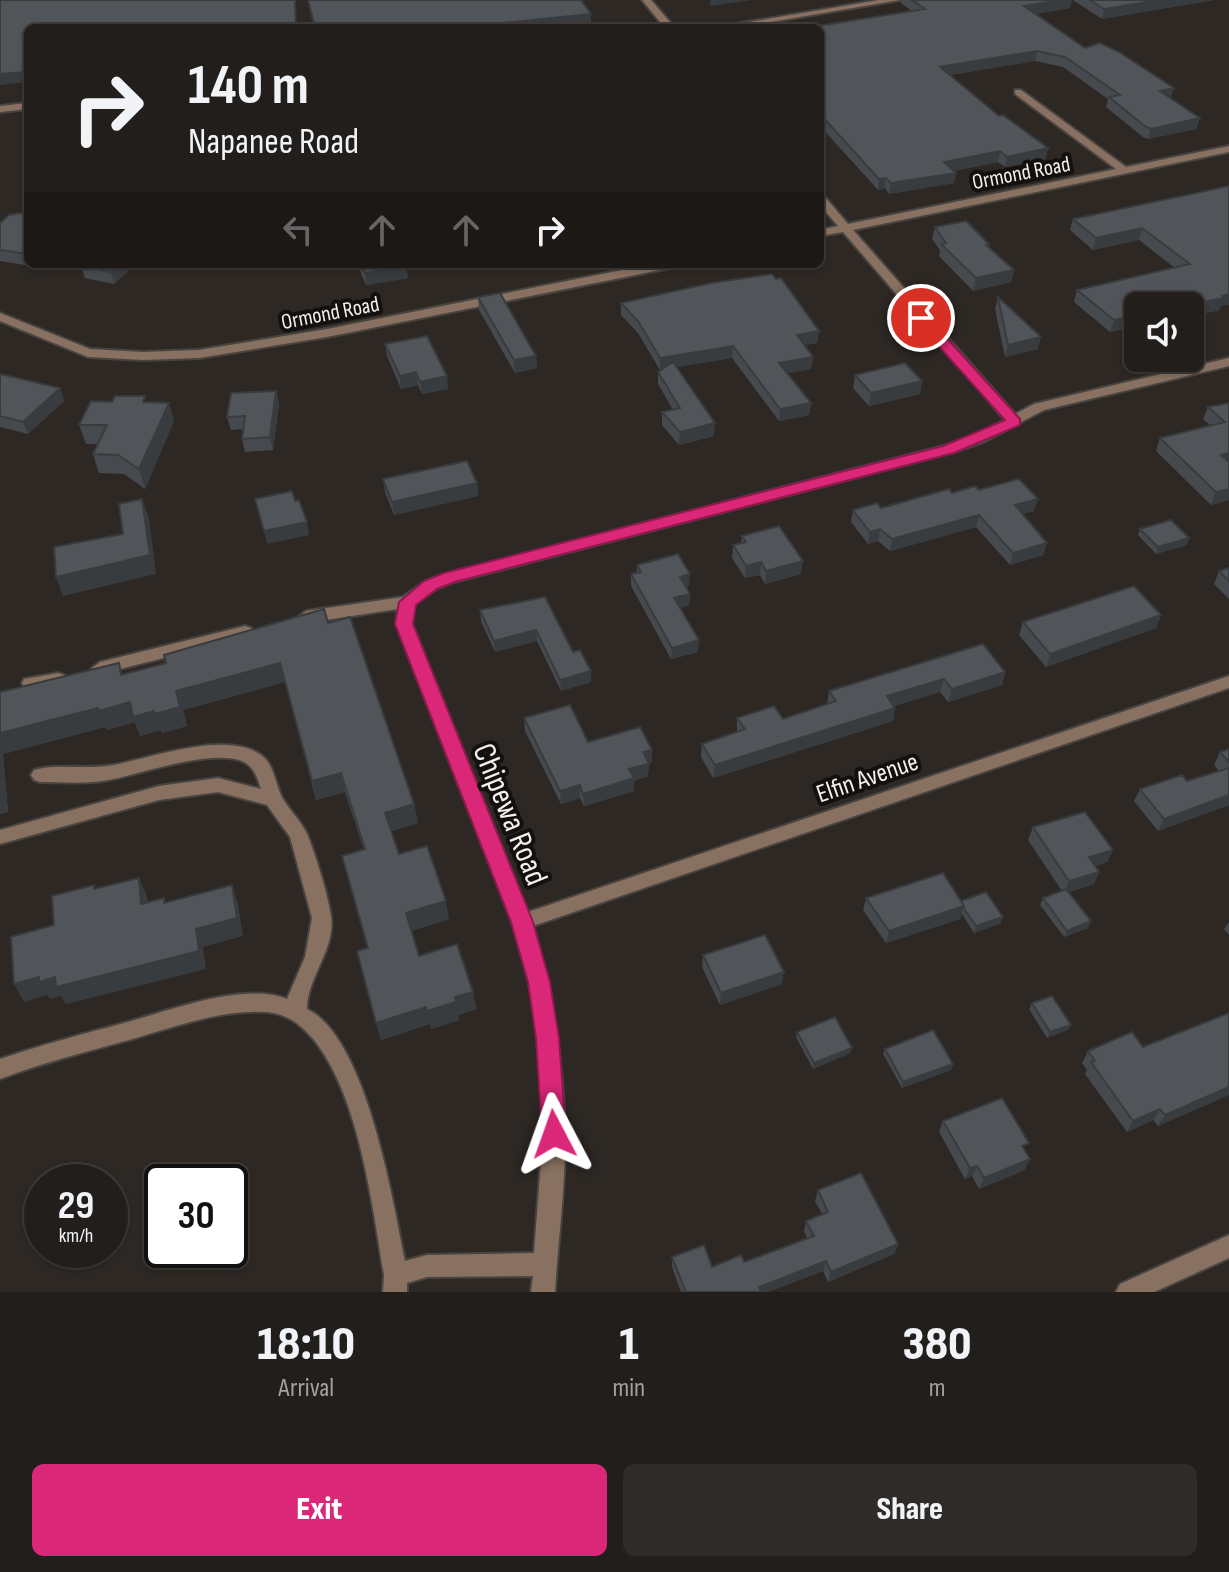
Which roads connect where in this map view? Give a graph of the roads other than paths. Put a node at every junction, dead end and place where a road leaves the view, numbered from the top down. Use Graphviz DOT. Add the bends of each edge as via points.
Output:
graph roads {
  1 [pos="646,0"];
  2 [pos="896,0"];
  3 [pos="667,24"];
  4 [pos="743,24"];
  5 [pos="1018,92"];
  6 [pos="24,106"];
  7 [pos="0,109"];
  8 [pos="1229,149"];
  9 [pos="1125,171"];
  10 [pos="824,203"];
  11 [pos="846,228"];
  12 [pos="824,232"];
  13 [pos="650,268"];
  14 [pos="0,317"];
  15 [pos="1229,362"];
  16 [pos="1014,422"];
  17 [pos="407,602"];
  18 [pos="292,621"];
  19 [pos="261,628"];
  20 [pos="1229,682"];
  21 [pos="30,683"];
  22 [pos="40,775"];
  23 [pos="273,799"];
  24 [pos="0,837"];
  25 [pos="522,922"];
  26 [pos="297,1010"];
  27 [pos="0,1069"];
  28 [pos="1229,1246"];
  29 [pos="543,1264"];
  30 [pos="396,1283"];
  31 [pos="543,1292"];
  32 [pos="1128,1292"];
  1 -- 3 [label="street"];
  2 -- 4 [label="street"];
  5 -- 9 [label="street"];
  6 -- 7 [label="street"];
  8 -- 9 [label="street, Ormond Road"];
  9 -- 11 [label="street, Ormond Road"];
  10 -- 11 [label="street"];
  11 -- 12 [label="street, Ormond Road"];
  11 -- 16 [label="street"];
  13 -- 14 [label="street, Ormond Road" via="199,354 88,353"];
  15 -- 16 [label="street" via="1039,407"];
  16 -- 17 [label="street" via="949,449 450,578"];
  17 -- 18 [label="street"];
  17 -- 25 [label="street, Chipewa Road" via="404,624"];
  19 -- 21 [label="street"];
  20 -- 25 [label="street, Elfin Avenue"];
  22 -- 23 [label="street" via="99,774 202,752 236,753 253,758 263,769"];
  23 -- 24 [label="street" via="218,785 159,793"];
  23 -- 26 [label="street" via="298,835 322,918 315,957 297,994"];
  25 -- 29 [label="street, Chipewa Road" via="548,1038 554,1134"];
  26 -- 27 [label="street" via="253,1003 184,1016"];
  26 -- 30 [label="street" via="321,1031 358,1101"];
  28 -- 32 [label="street"];
  29 -- 30 [label="street" via="427,1266"];
  29 -- 31 [label="street, Chipewa Road"];
}
